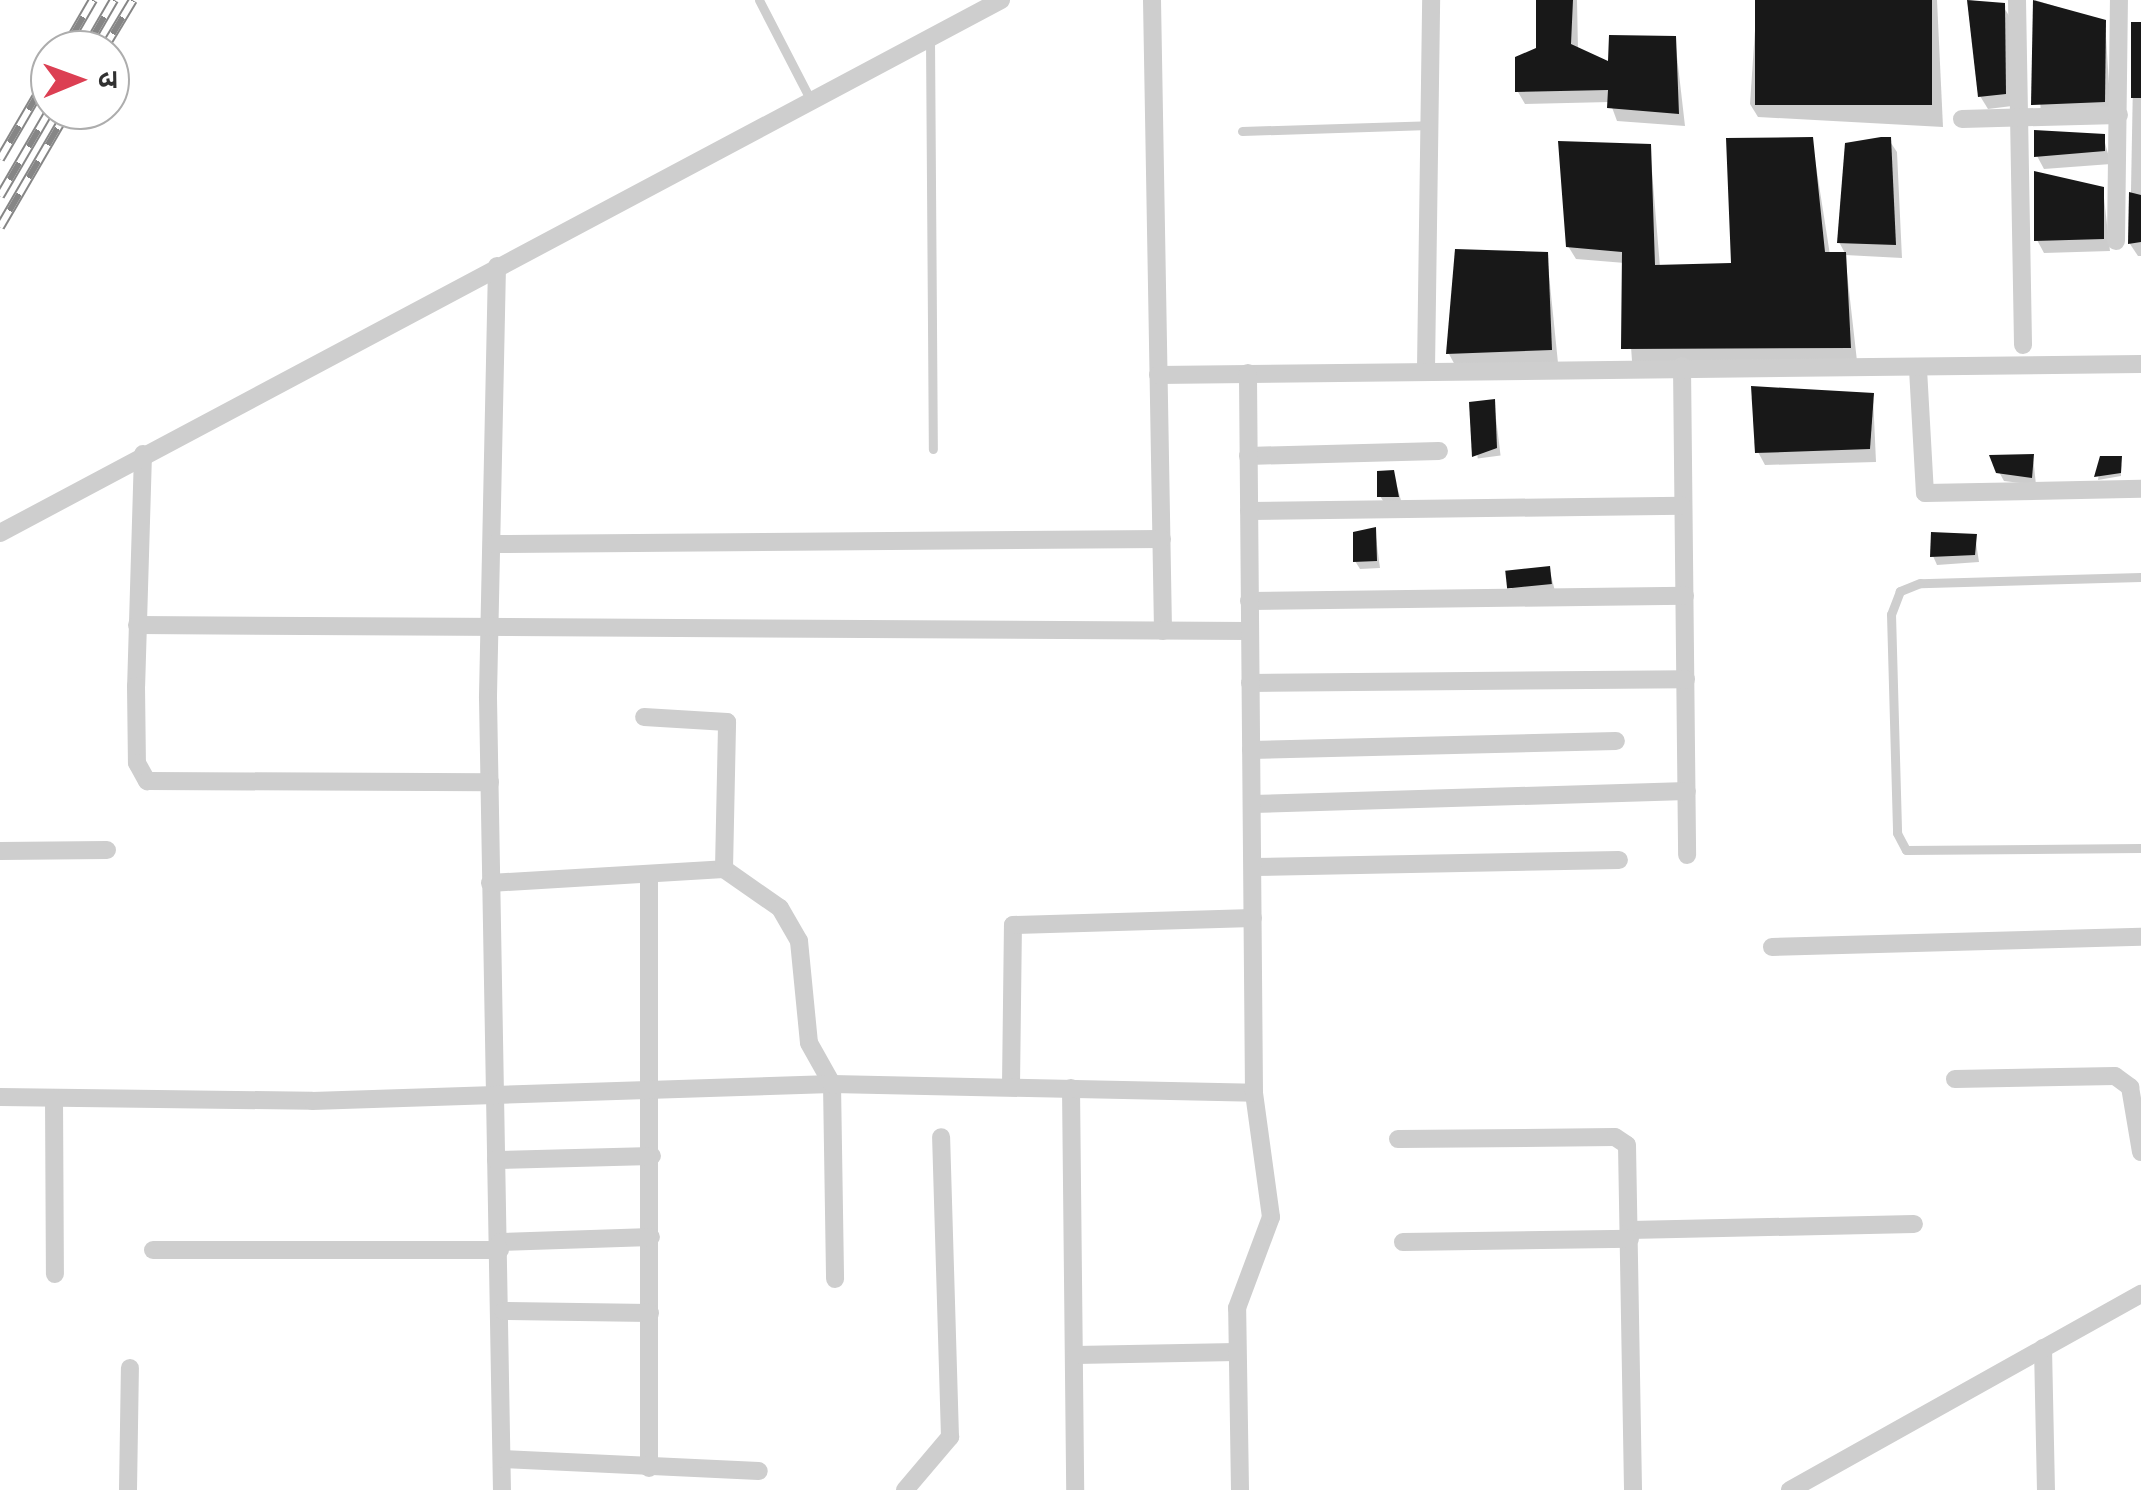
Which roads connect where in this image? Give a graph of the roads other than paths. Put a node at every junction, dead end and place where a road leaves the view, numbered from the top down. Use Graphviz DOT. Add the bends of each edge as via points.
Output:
graph roads {
  1 [pos="760,0"];
  2 [pos="1001,0"];
  3 [pos="1152,0"];
  4 [pos="1431,0"];
  5 [pos="2017,0"];
  6 [pos="2119,0"];
  7 [pos="966,9"];
  8 [pos="930,36"];
  9 [pos="810,99"];
  10 [pos="2119,115"];
  11 [pos="2019,118"];
  12 [pos="1962,119"];
  13 [pos="1432,125"];
  14 [pos="1242,131"];
  15 [pos="2116,240"];
  16 [pos="497,266"];
  17 [pos="2023,345"];
  18 [pos="2141,364"];
  19 [pos="1682,366"];
  20 [pos="1426,369"];
  21 [pos="1918,369"];
  22 [pos="1248,373"];
  23 [pos="1158,375"];
  24 [pos="933,449"];
  25 [pos="1440,451"];
  26 [pos="143,454"];
  27 [pos="1248,456"];
  28 [pos="2141,489"];
  29 [pos="1682,506"];
  30 [pos="1249,511"];
  31 [pos="0,533"];
  32 [pos="1162,539"];
  33 [pos="495,544"];
  34 [pos="2141,577"];
  35 [pos="1685,596"];
  36 [pos="1249,600"];
  37 [pos="138,625"];
  38 [pos="1163,631"];
  39 [pos="1250,631"];
  40 [pos="492,634"];
  41 [pos="1686,678"];
  42 [pos="1250,683"];
  43 [pos="644,717"];
  44 [pos="1616,741"];
  45 [pos="1252,750"];
  46 [pos="490,782"];
  47 [pos="1687,791"];
  48 [pos="1252,804"];
  49 [pos="2141,848"];
  50 [pos="0,850"];
  51 [pos="107,850"];
  52 [pos="1687,855"];
  53 [pos="1619,860"];
  54 [pos="1254,867"];
  55 [pos="724,869"];
  56 [pos="649,876"];
  57 [pos="490,883"];
  58 [pos="1254,918"];
  59 [pos="2141,938"];
  60 [pos="1772,946"];
  61 [pos="1955,1079"];
  62 [pos="832,1084"];
  63 [pos="1011,1085"];
  64 [pos="1071,1088"];
  65 [pos="653,1089"];
  66 [pos="1254,1093"];
  67 [pos="490,1094"];
  68 [pos="0,1097"];
  69 [pos="54,1098"];
  70 [pos="942,1138"];
  71 [pos="1398,1139"];
  72 [pos="2141,1152"];
  73 [pos="652,1156"];
  74 [pos="496,1160"];
  75 [pos="1914,1224"];
  76 [pos="1630,1234"];
  77 [pos="651,1237"];
  78 [pos="1403,1242"];
  79 [pos="500,1246"];
  80 [pos="154,1250"];
  81 [pos="55,1274"];
  82 [pos="835,1278"];
  83 [pos="2141,1294"];
  84 [pos="503,1312"];
  85 [pos="650,1313"];
  86 [pos="2043,1348"];
  87 [pos="1236,1352"];
  88 [pos="1076,1355"];
  89 [pos="130,1368"];
  90 [pos="503,1459"];
  91 [pos="649,1468"];
  92 [pos="758,1471"];
  93 [pos="128,1490"];
  94 [pos="502,1490"];
  95 [pos="904,1490"];
  96 [pos="1076,1490"];
  97 [pos="1240,1490"];
  98 [pos="1634,1490"];
  99 [pos="1790,1490"];
  100 [pos="2046,1490"];
  1 -- 9 [label="lane"];
  2 -- 7 [label="street"];
  3 -- 23 [label="street"];
  4 -- 13 [label="street"];
  5 -- 11 [label="street"];
  6 -- 10 [label="street"];
  7 -- 8 [label="street"];
  8 -- 9 [label="street"];
  8 -- 24 [label="lane"];
  9 -- 16 [label="street"];
  10 -- 11 [label="street"];
  10 -- 15 [label="street"];
  11 -- 12 [label="street"];
  11 -- 17 [label="street"];
  13 -- 14 [label="lane"];
  13 -- 20 [label="street"];
  16 -- 26 [label="street"];
  16 -- 33 [label="street"];
  18 -- 21 [label="street"];
  19 -- 20 [label="street"];
  19 -- 21 [label="street"];
  19 -- 29 [label="street"];
  20 -- 22 [label="street"];
  21 -- 28 [label="street" via="1925,492"];
  22 -- 23 [label="street"];
  22 -- 27 [label="street"];
  23 -- 32 [label="street"];
  25 -- 27 [label="street"];
  26 -- 31 [label="street"];
  26 -- 37 [label="street"];
  27 -- 30 [label="street"];
  29 -- 30 [label="street"];
  29 -- 35 [label="street"];
  30 -- 36 [label="street"];
  32 -- 33 [label="street"];
  32 -- 38 [label="street"];
  33 -- 40 [label="street"];
  34 -- 49 [label="lane" via="1920,583 1900,591 1892,614 1896,814 1906,850"];
  35 -- 36 [label="street"];
  35 -- 41 [label="street"];
  36 -- 39 [label="street"];
  37 -- 40 [label="street"];
  37 -- 46 [label="street" via="137,763 153,784"];
  38 -- 39 [label="street"];
  38 -- 40 [label="street"];
  39 -- 42 [label="street"];
  40 -- 46 [label="street"];
  41 -- 42 [label="street"];
  41 -- 47 [label="street"];
  42 -- 45 [label="street"];
  43 -- 55 [label="street" via="727,722"];
  44 -- 45 [label="street"];
  45 -- 48 [label="street"];
  46 -- 57 [label="street"];
  47 -- 48 [label="street"];
  47 -- 52 [label="street"];
  48 -- 54 [label="street"];
  50 -- 51 [label="street"];
  53 -- 54 [label="street"];
  54 -- 58 [label="street"];
  55 -- 56 [label="street"];
  55 -- 62 [label="street" via="790,920 810,1043"];
  56 -- 57 [label="street"];
  56 -- 65 [label="street"];
  57 -- 67 [label="street"];
  58 -- 63 [label="street" via="1013,925"];
  58 -- 66 [label="street"];
  59 -- 60 [label="street"];
  61 -- 72 [label="street" via="2115,1076 2130,1087"];
  62 -- 63 [label="street"];
  62 -- 65 [label="street"];
  62 -- 82 [label="street"];
  63 -- 64 [label="street"];
  64 -- 66 [label="street"];
  64 -- 88 [label="street"];
  65 -- 67 [label="street"];
  65 -- 73 [label="street"];
  66 -- 87 [label="street" via="1271,1217 1237,1308"];
  67 -- 69 [label="street"];
  67 -- 74 [label="street"];
  68 -- 69 [label="street"];
  69 -- 81 [label="street"];
  70 -- 95 [label="street" via="950,1437"];
  71 -- 76 [label="street" via="1622,1140"];
  73 -- 74 [label="street"];
  73 -- 77 [label="street"];
  74 -- 79 [label="street"];
  75 -- 76 [label="street"];
  76 -- 78 [label="street"];
  76 -- 98 [label="street"];
  77 -- 79 [label="street"];
  77 -- 85 [label="street"];
  79 -- 80 [label="street"];
  79 -- 84 [label="street"];
  83 -- 86 [label="street"];
  84 -- 85 [label="street"];
  84 -- 90 [label="street"];
  85 -- 91 [label="street"];
  86 -- 99 [label="street"];
  86 -- 100 [label="street"];
  87 -- 88 [label="street"];
  87 -- 97 [label="street"];
  88 -- 96 [label="street"];
  89 -- 93 [label="street"];
  90 -- 91 [label="street"];
  90 -- 94 [label="street"];
  91 -- 92 [label="street"];
}
